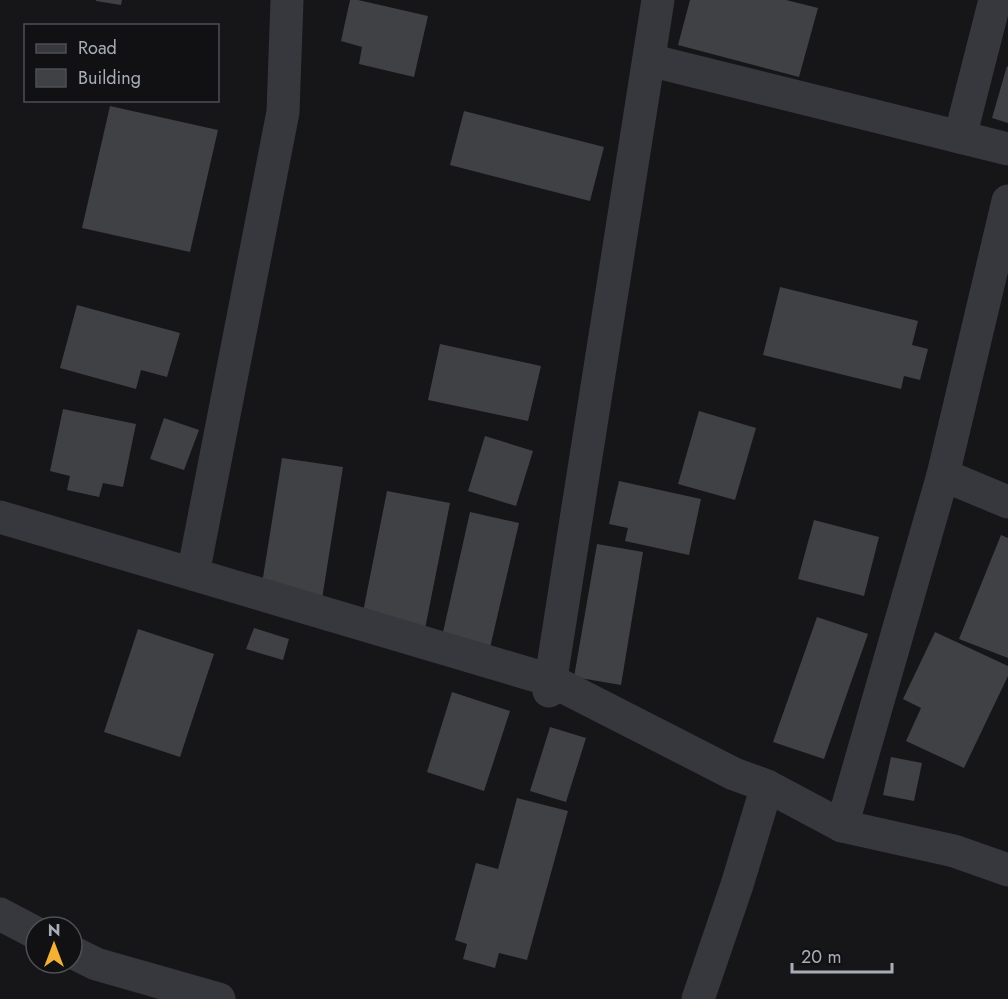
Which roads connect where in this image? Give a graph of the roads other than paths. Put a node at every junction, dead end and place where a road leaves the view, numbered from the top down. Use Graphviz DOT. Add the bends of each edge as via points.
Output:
graph roads {
  1 [pos="287,0"];
  2 [pos="658,0"];
  3 [pos="995,0"];
  4 [pos="649,60"];
  5 [pos="960,137"];
  6 [pos="1008,149"];
  7 [pos="1008,201"];
  8 [pos="943,475"];
  9 [pos="1008,502"];
  10 [pos="0,517"];
  11 [pos="193,574"];
  12 [pos="550,680"];
  13 [pos="767,786"];
  14 [pos="842,826"];
  15 [pos="1008,870"];
  16 [pos="0,914"];
  17 [pos="24,927"];
  18 [pos="84,958"];
  19 [pos="219,999"];
  20 [pos="698,999"];
  1 -- 11 [label="street" via="283,112"];
  2 -- 4 [label="street"];
  3 -- 5 [label="street"];
  4 -- 5 [label="street"];
  4 -- 12 [label="street" via="549,691"];
  5 -- 6 [label="street"];
  7 -- 8 [label="street"];
  8 -- 9 [label="street"];
  8 -- 14 [label="street"];
  10 -- 11 [label="street"];
  11 -- 12 [label="street"];
  12 -- 13 [label="street" via="734,774"];
  13 -- 14 [label="street"];
  13 -- 20 [label="street"];
  14 -- 15 [label="street" via="954,851"];
  16 -- 17 [label="street"];
  18 -- 19 [label="street"];
}
